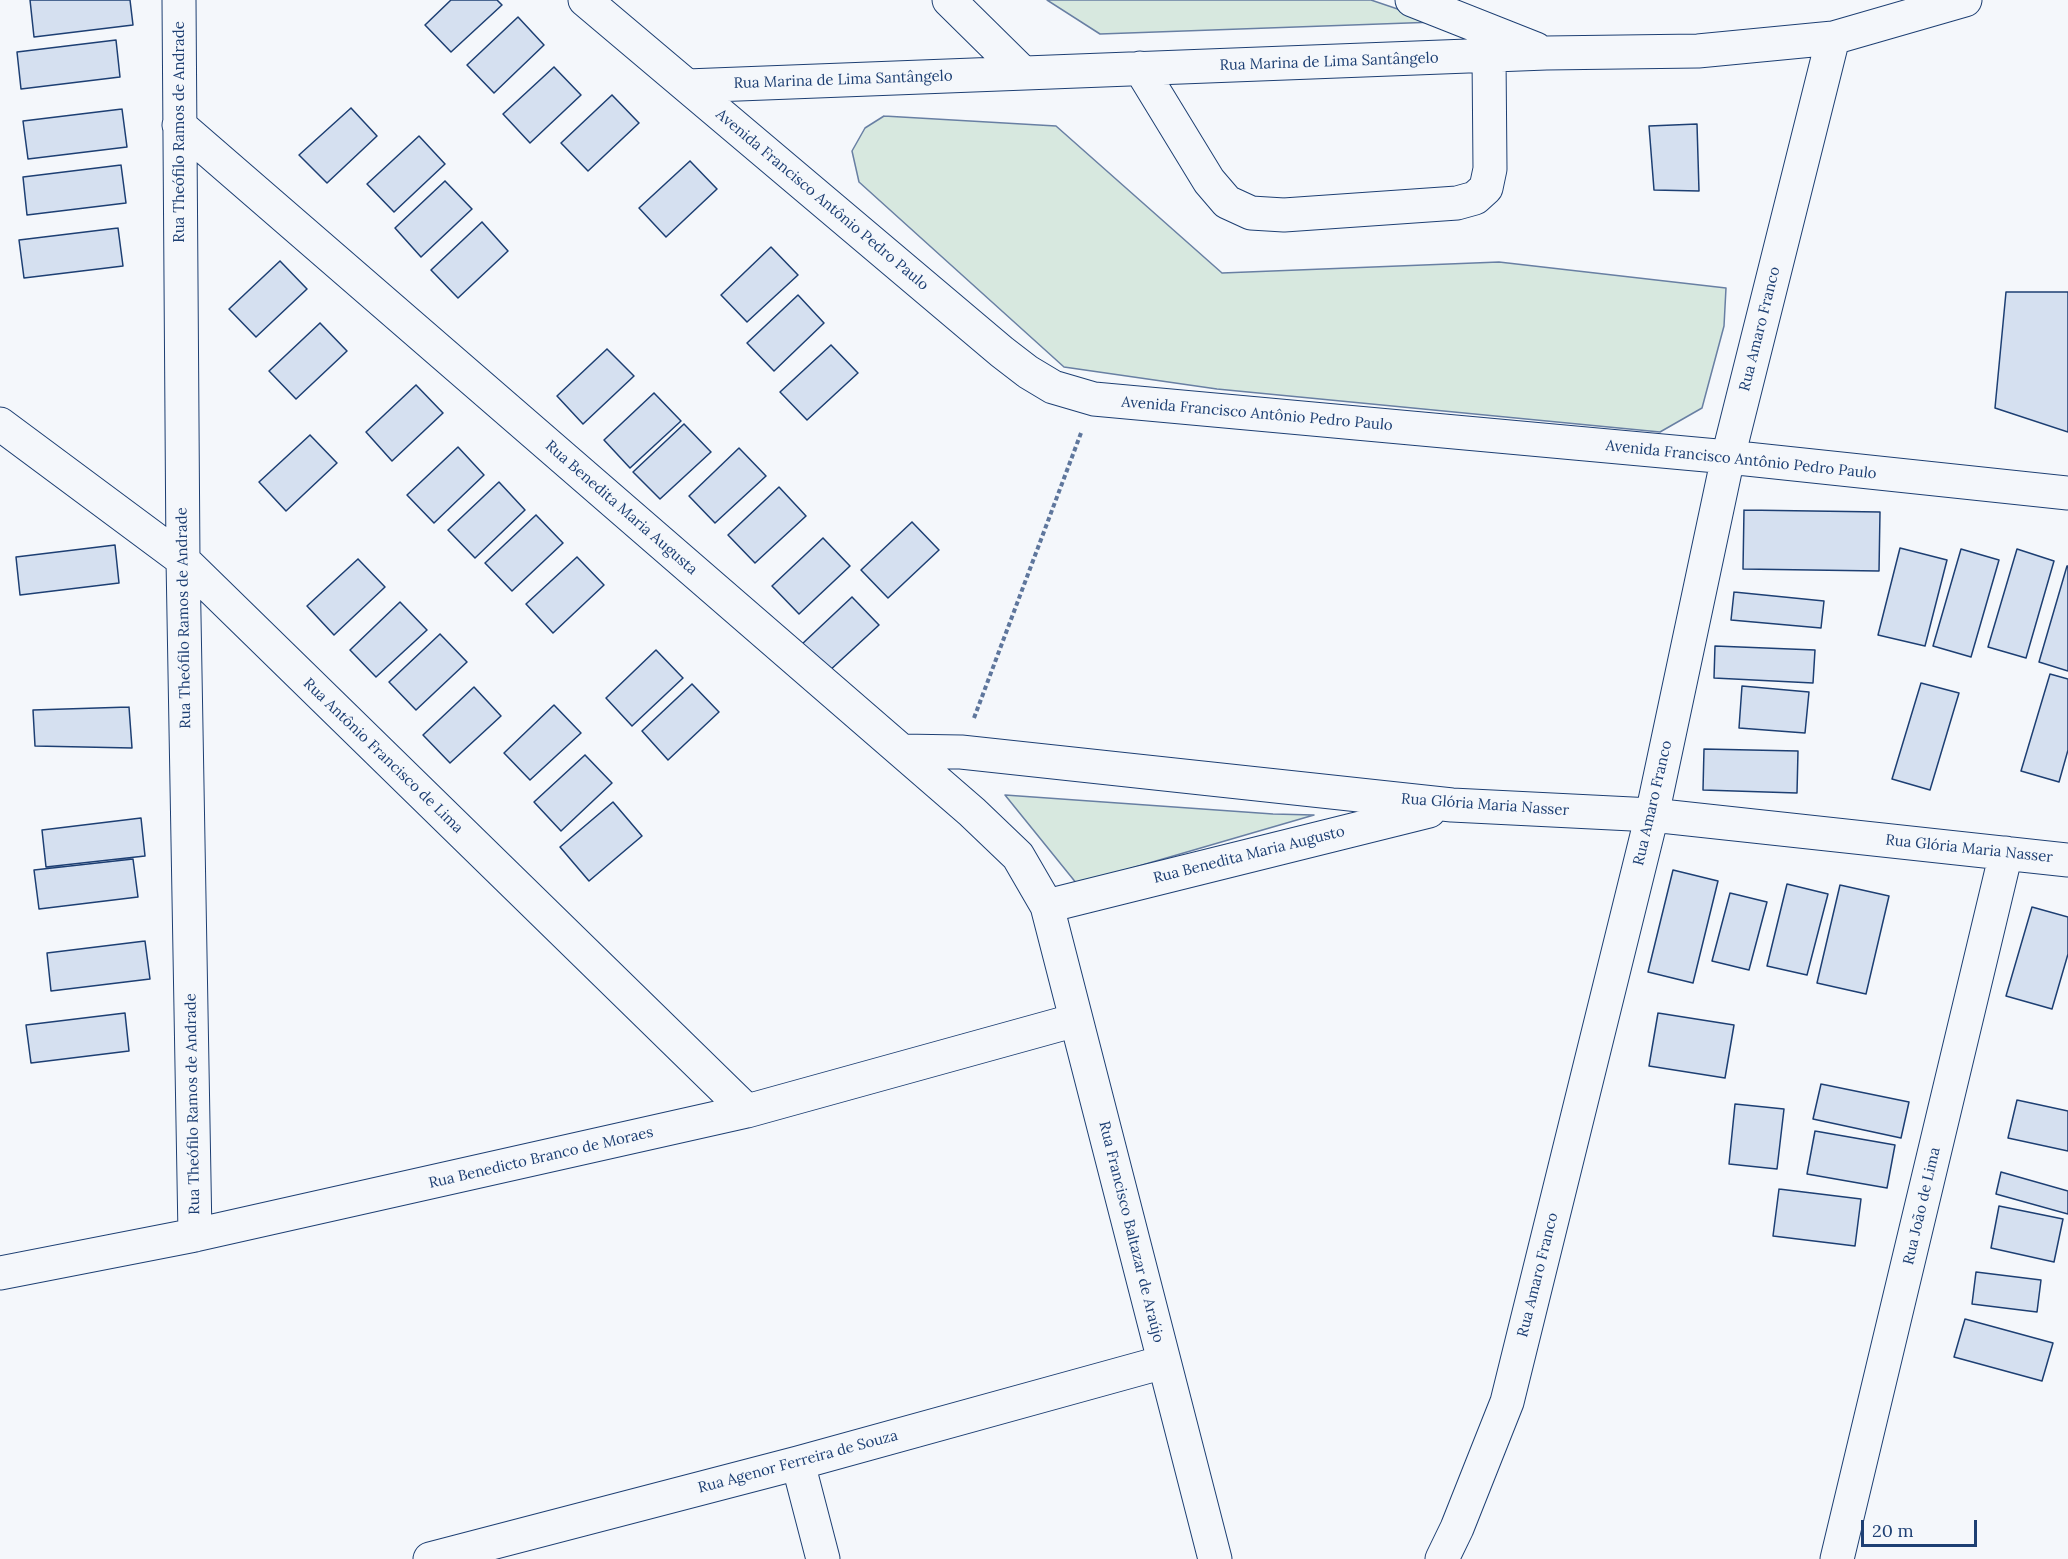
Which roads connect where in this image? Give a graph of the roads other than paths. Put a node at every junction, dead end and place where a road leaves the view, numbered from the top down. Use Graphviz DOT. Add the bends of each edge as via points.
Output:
graph roads {
  1 [pos="179,0"];
  2 [pos="585,0"];
  3 [pos="949,0"];
  4 [pos="1412,0"];
  5 [pos="1965,0"];
  6 [pos="1833,38"];
  7 [pos="1546,53"];
  8 [pos="1489,56"];
  9 [pos="1140,68"];
  10 [pos="1023,73"];
  11 [pos="687,86"];
  12 [pos="179,125"];
  13 [pos="0,424"];
  14 [pos="1728,458"];
  15 [pos="2068,493"];
  16 [pos="183,560"];
  17 [pos="902,751"];
  18 [pos="1452,805"];
  19 [pos="1652,815"];
  20 [pos="2006,853"];
  21 [pos="2068,860"];
  22 [pos="1047,906"];
  23 [pos="1076,1020"];
  24 [pos="747,1111"];
  25 [pos="195,1235"];
  26 [pos="0,1273"];
  27 [pos="1164,1362"];
  28 [pos="798,1463"];
  29 [pos="434,1558"];
  30 [pos="823,1559"];
  31 [pos="1215,1559"];
  32 [pos="1442,1559"];
  33 [pos="1837,1559"];
  1 -- 12 [label="street, Rua Theófilo Ramos de Andrade"];
  2 -- 11 [label="street, Avenida Francisco Antônio Pedro Paulo"];
  3 -- 10 [label="street"];
  4 -- 7 [label="street"];
  5 -- 6 [label="street, Rua Marina de Lima Santângelo"];
  6 -- 7 [label="street, Rua Marina de Lima Santângelo" via="1698,51"];
  6 -- 14 [label="street, Rua Amaro Franco"];
  7 -- 8 [label="street, Rua Marina de Lima Santângelo"];
  8 -- 9 [label="street, Rua Marina de Lima Santângelo"];
  8 -- 9 [label="street" via="1490,170 1486,188 1475,198 1284,215 1251,213 1227,202 1209,181"];
  9 -- 10 [label="street, Rua Marina de Lima Santângelo"];
  10 -- 11 [label="street, Rua Marina de Lima Santângelo"];
  11 -- 14 [label="street, Avenida Francisco Antônio Pedro Paulo" via="1002,352 1053,387 1094,399"];
  12 -- 16 [label="street, Rua Theófilo Ramos de Andrade"];
  12 -- 17 [label="street, Rua Benedita Maria Augusta"];
  13 -- 16 [label="street, Rua Antônio Francisco de Lima"];
  14 -- 15 [label="street, Avenida Francisco Antônio Pedro Paulo"];
  14 -- 19 [label="street, Rua Amaro Franco"];
  16 -- 24 [label="street, Rua Antônio Francisco de Lima"];
  16 -- 25 [label="street, Rua Theófilo Ramos de Andrade"];
  17 -- 18 [label="street, Rua Glória Maria Nasser" via="961,752"];
  17 -- 22 [label="street, Rua Benedita Maria Augusta" via="1018,856"];
  18 -- 19 [label="street, Rua Glória Maria Nasser"];
  18 -- 22 [label="street, Rua Benedita Maria Augusto"];
  19 -- 20 [label="street, Rua Glória Maria Nasser"];
  19 -- 32 [label="street, Rua Amaro Franco" via="1507,1402"];
  20 -- 21 [label="street, Rua Glória Maria Nasser"];
  20 -- 33 [label="street, Rua João de Lima"];
  22 -- 23 [label="street, Rua Francisco Baltazar de Araújo"];
  23 -- 24 [label="street, Rua Benedicto Branco de Moraes"];
  23 -- 27 [label="street, Rua Francisco Baltazar de Araújo"];
  24 -- 25 [label="street, Rua Benedicto Branco de Moraes"];
  25 -- 26 [label="street, Rua Benedicto Branco de Moraes"];
  27 -- 28 [label="street, Rua Agenor Ferreira de Souza"];
  27 -- 31 [label="street, Rua Francisco Baltazar de Araújo"];
  28 -- 29 [label="street, Rua Agenor Ferreira de Souza"];
  28 -- 30 [label="street"];
}
